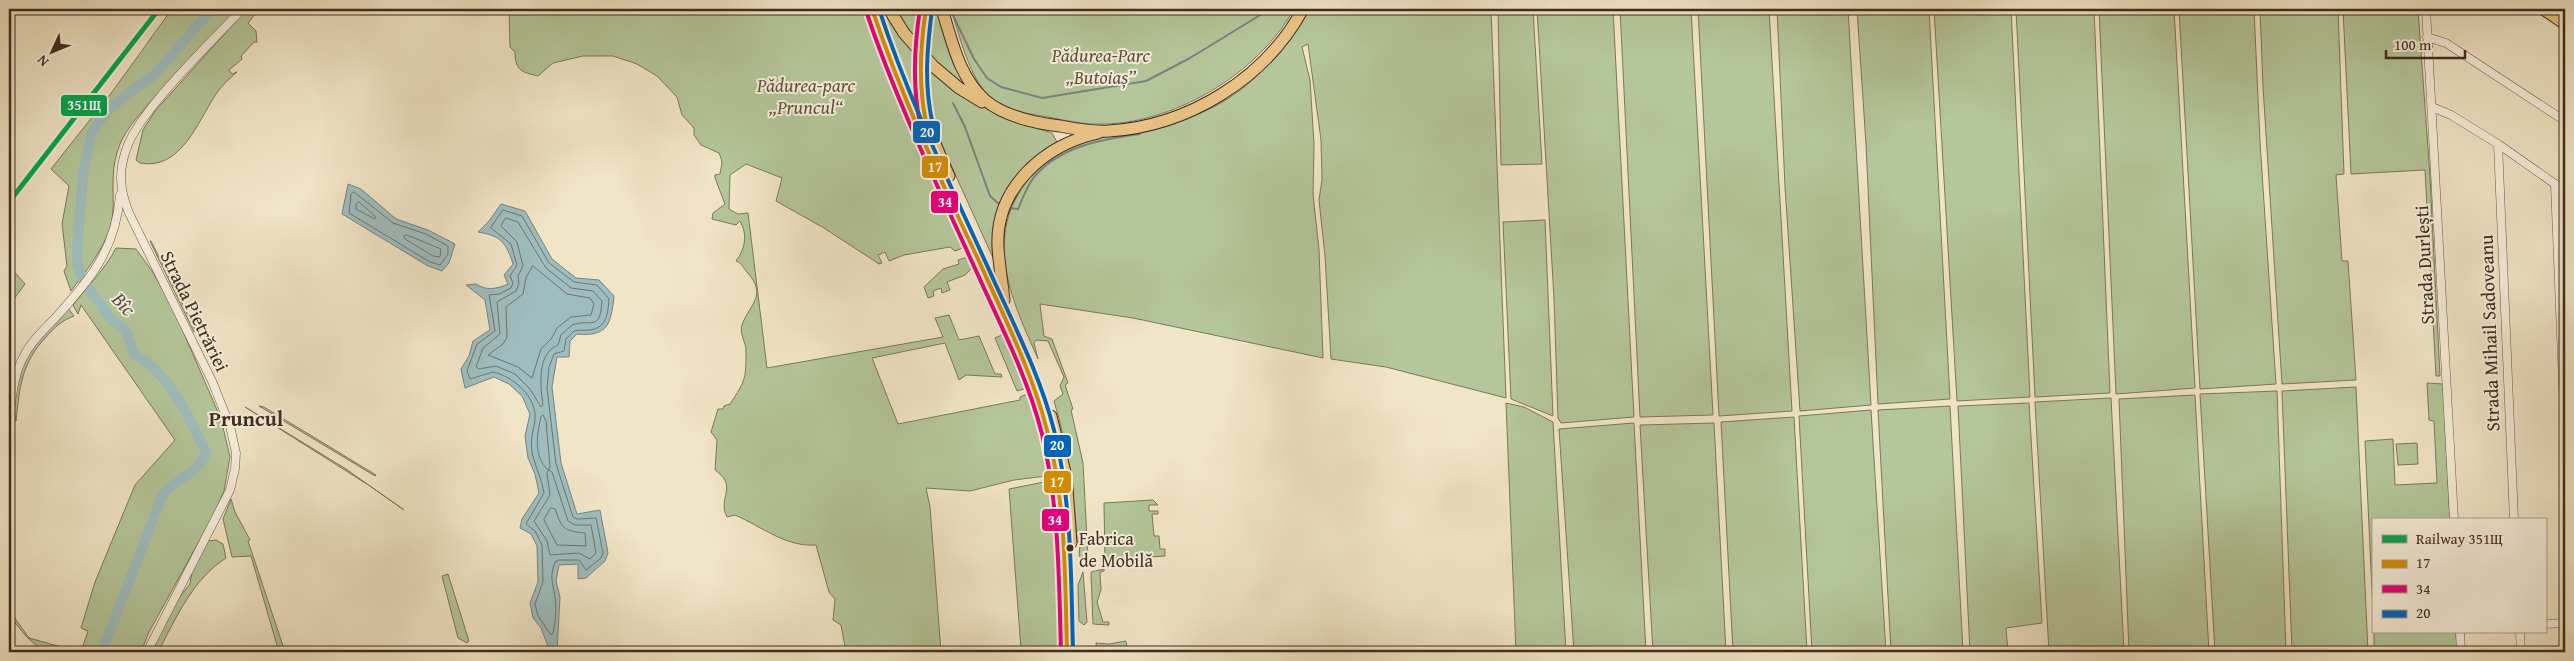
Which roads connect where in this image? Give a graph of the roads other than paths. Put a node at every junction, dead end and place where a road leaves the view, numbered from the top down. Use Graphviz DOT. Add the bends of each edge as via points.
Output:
graph roads {
  1 [pos="242,9"];
  2 [pos="872,9"];
  3 [pos="889,9"];
  4 [pos="926,9"];
  5 [pos="942,9"];
  6 [pos="1303,9"];
  7 [pos="2426,9"];
  8 [pos="2543,9"];
  9 [pos="2556,9"];
  10 [pos="2565,13"];
  11 [pos="2565,24"];
  12 [pos="2427,37"];
  13 [pos="2432,107"];
  14 [pos="995,108"];
  15 [pos="2565,121"];
  16 [pos="1107,131"];
  17 [pos="2498,144"];
  18 [pos="2555,184"];
  19 [pos="121,190"];
  20 [pos="2565,190"];
  21 [pos="982,259"];
  22 [pos="1004,300"];
  23 [pos="9,419"];
  24 [pos="2565,431"];
  25 [pos="2454,518"];
  26 [pos="2514,518"];
  27 [pos="2565,623"];
  28 [pos="2546,624"];
  29 [pos="2460,634"];
  30 [pos="2520,634"];
  31 [pos="147,652"];
  32 [pos="1067,652"];
  33 [pos="1074,652"];
  34 [pos="2461,652"];
  35 [pos="2521,652"];
  1 -- 19 [label="street, Strada Pietrăriei" via="159,100 133,134 123,159"];
  2 -- 21 [label="highway" via="894,71"];
  3 -- 14 [label="highway, bridge" via="904,33 933,66 959,88"];
  4 -- 21 [label="highway" via="918,66 923,110"];
  5 -- 14 [label="highway" via="961,66 977,91"];
  6 -- 16 [label="highway" via="1272,52 1228,91 1175,117 1137,128"];
  7 -- 12 [label="street, Strada Durlești"];
  8 -- 11 [label="highway"];
  9 -- 10 [label="street"];
  12 -- 13 [label="street, Strada Durlești"];
  12 -- 15 [label="street" via="2446,43"];
  13 -- 17 [label="street"];
  13 -- 25 [label="street, Strada Durlești"];
  14 -- 16 [label="highway" via="1050,125"];
  16 -- 22 [label="highway" via="1084,137 1047,154 1030,167 1017,184 1003,212 999,234"];
  17 -- 18 [label="street"];
  17 -- 26 [label="street, Strada Mihail Sadoveanu"];
  18 -- 20 [label="street"];
  18 -- 24 [label="street"];
  19 -- 23 [label="street" via="119,215 109,247 76,295 24,355 16,375"];
  19 -- 31 [label="street, Strada Pietrăriei" via="129,213 212,381 230,426 236,453 230,490"];
  21 -- 22 [label="highway"];
  21 -- 32 [label="highway" via="1035,390 1053,452 1062,514"];
  22 -- 33 [label="highway" via="1042,386 1062,458 1071,526"];
  27 -- 28 [label="street"];
  29 -- 34 [label="street"];
  30 -- 35 [label="street"];
}
